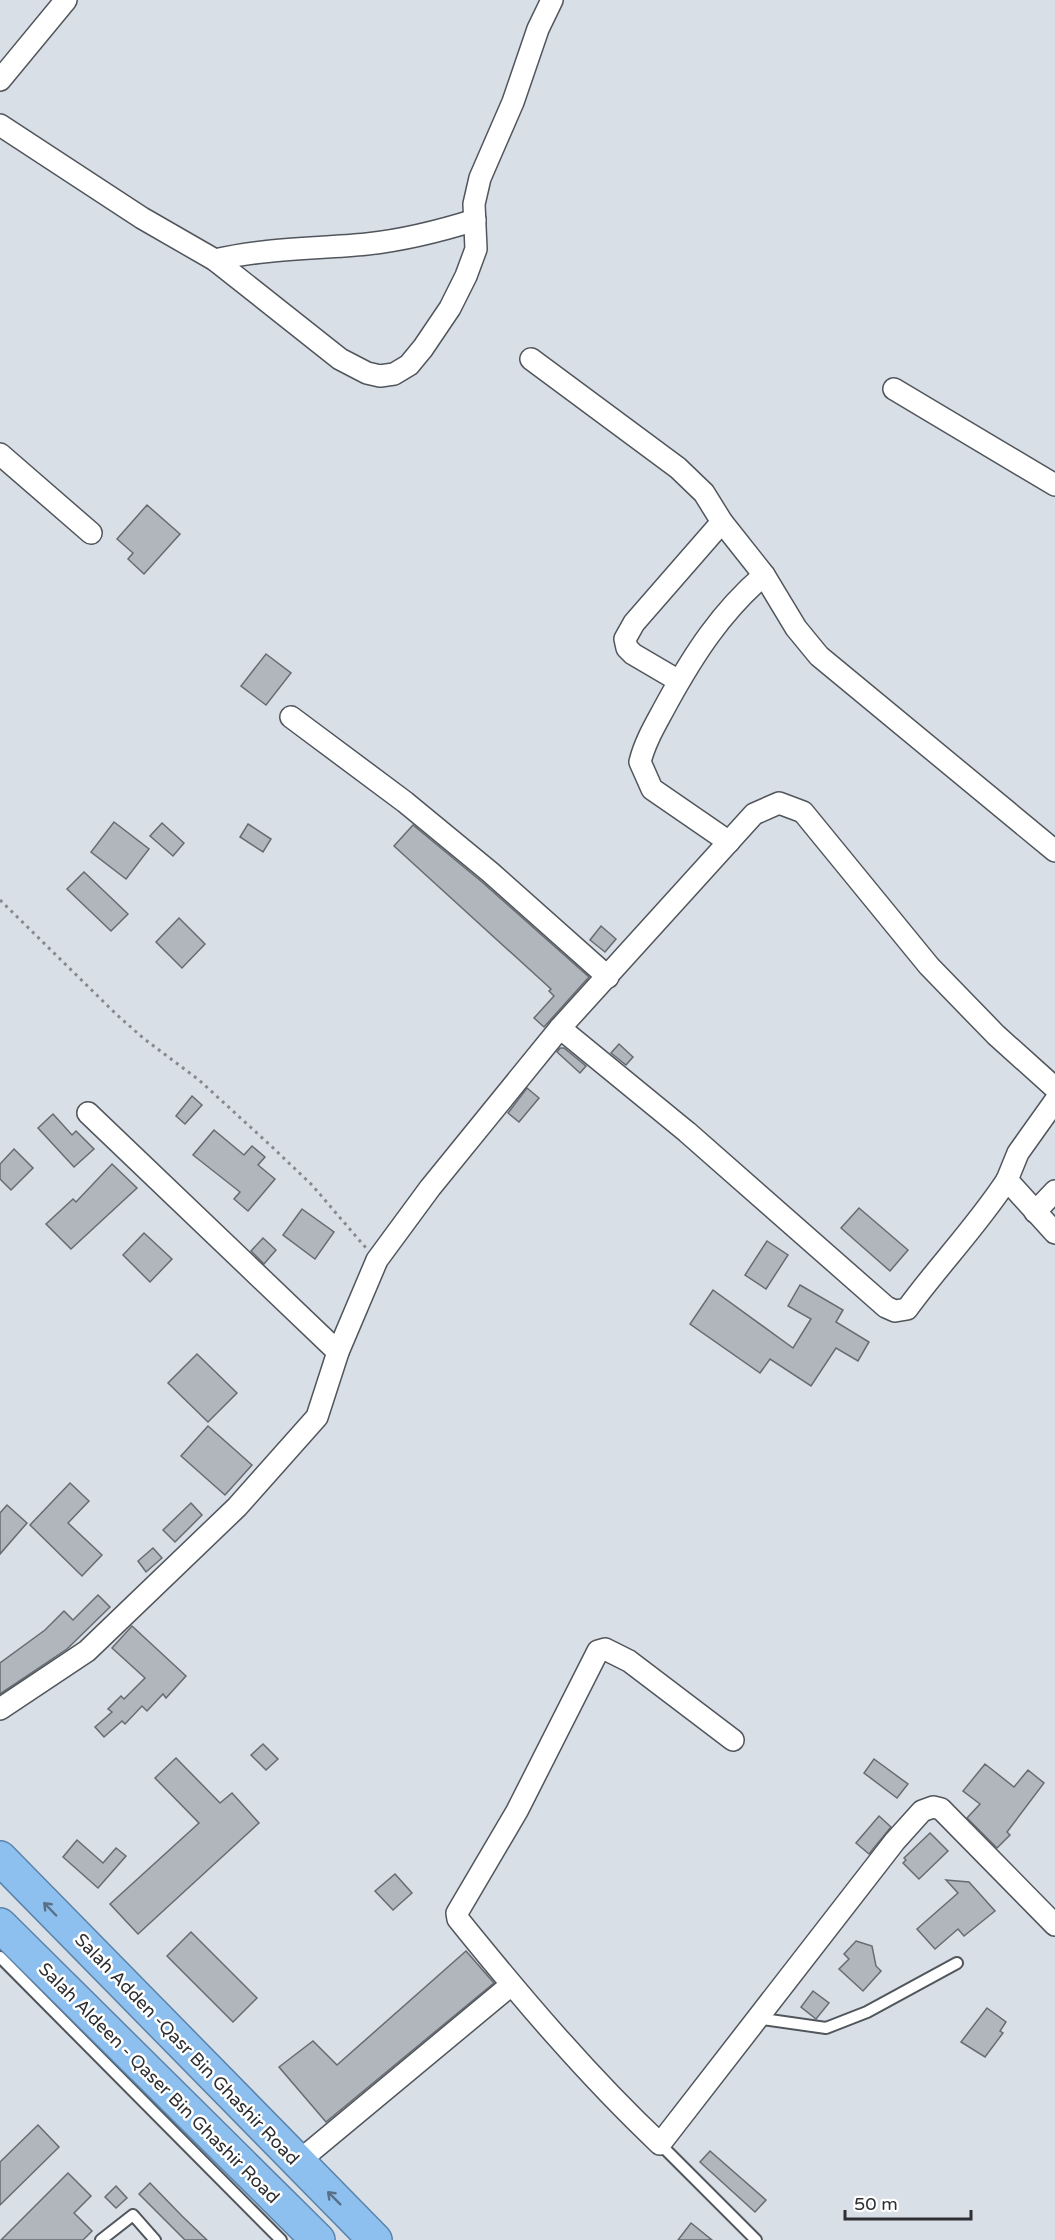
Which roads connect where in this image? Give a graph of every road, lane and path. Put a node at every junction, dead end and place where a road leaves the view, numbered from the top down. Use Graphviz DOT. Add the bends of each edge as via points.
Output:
graph roads {
  1 [pos="66,0"];
  2 [pos="552,0"];
  3 [pos="0,80"];
  4 [pos="0,125"];
  5 [pos="475,220"];
  6 [pos="215,260"];
  7 [pos="531,359"];
  8 [pos="894,389"];
  9 [pos="0,454"];
  10 [pos="1055,486"];
  11 [pos="722,522"];
  12 [pos="91,533"];
  13 [pos="764,575"];
  14 [pos="679,681"];
  15 [pos="291,717"];
  16 [pos="729,842"];
  17 [pos="1055,851"];
  18 [pos="0,900"];
  19 [pos="608,977"];
  20 [pos="560,1029"];
  21 [pos="1055,1088"];
  22 [pos="1055,1101"];
  23 [pos="88,1113"];
  24 [pos="1007,1180"];
  25 [pos="1055,1191"];
  26 [pos="1035,1212"];
  27 [pos="1055,1233"];
  28 [pos="377,1260"];
  29 [pos="338,1352"];
  30 [pos="0,1709"];
  31 [pos="733,1740"];
  32 [pos="0,1858"];
  33 [pos="0,1925"];
  34 [pos="1055,1925"];
  35 [pos="0,1957"];
  36 [pos="957,1963"];
  37 [pos="511,1985"];
  38 [pos="756,2018"];
  39 [pos="660,2144"];
  40 [pos="298,2162"];
  41 [pos="312,2238"];
  42 [pos="101,2240"];
  43 [pos="154,2240"];
  44 [pos="281,2240"];
  45 [pos="375,2240"];
  46 [pos="756,2240"];
  1 -- 3 [label="street"];
  2 -- 5 [label="street" via="480,178"];
  4 -- 6 [label="street" via="142,218"];
  5 -- 6 [label="street" via="394,240 281,249"];
  5 -- 6 [label="street" via="476,249 450,308 423,348 394,374 367,373 340,359"];
  7 -- 11 [label="street" via="678,468 704,493"];
  8 -- 10 [label="street"];
  9 -- 12 [label="street"];
  11 -- 13 [label="street"];
  11 -- 14 [label="street" via="634,623 625,639 633,654"];
  13 -- 14 [label="street" via="722,616"];
  13 -- 17 [label="street" via="796,628 819,656"];
  14 -- 16 [label="street" via="642,754 642,768 652,789"];
  15 -- 19 [label="street" via="482,865"];
  16 -- 19 [label="street"];
  16 -- 21 [label="street" via="754,814 767,806 787,804 803,812 929,966"];
  18 -- 28 [label="path" via="122,1019 199,1080 312,1185"];
  19 -- 20 [label="street"];
  20 -- 24 [label="street" via="895,1311 907,1309 988,1210"];
  20 -- 28 [label="street" via="430,1188"];
  22 -- 24 [label="street" via="1018,1153"];
  23 -- 29 [label="street"];
  24 -- 26 [label="street"];
  25 -- 26 [label="street"];
  26 -- 27 [label="street"];
  28 -- 29 [label="street"];
  29 -- 30 [label="street" via="317,1416 237,1507 87,1651"];
  31 -- 37 [label="street" via="629,1661 605,1649 598,1651 518,1811 457,1913"];
  40 -- 32 [label="highway, Salah Adden -Qasr Bin Ghashir Road, one-way"];
  33 -- 41 [label="highway, Salah Aldeen - Qaser Bin Ghashir Road"];
  34 -- 38 [label="street" via="941,1809 933,1807 922,1811 895,1841"];
  35 -- 44 [label="lane"];
  36 -- 38 [label="lane" via="867,2012 826,2028"];
  37 -- 39 [label="street"];
  37 -- 40 [label="street"];
  38 -- 39 [label="street"];
  39 -- 46 [label="lane"];
  45 -- 40 [label="highway, Salah Adden -Qasr Bin Ghashir Road, one-way"];
  42 -- 43 [label="lane" via="133,2215"];
}
